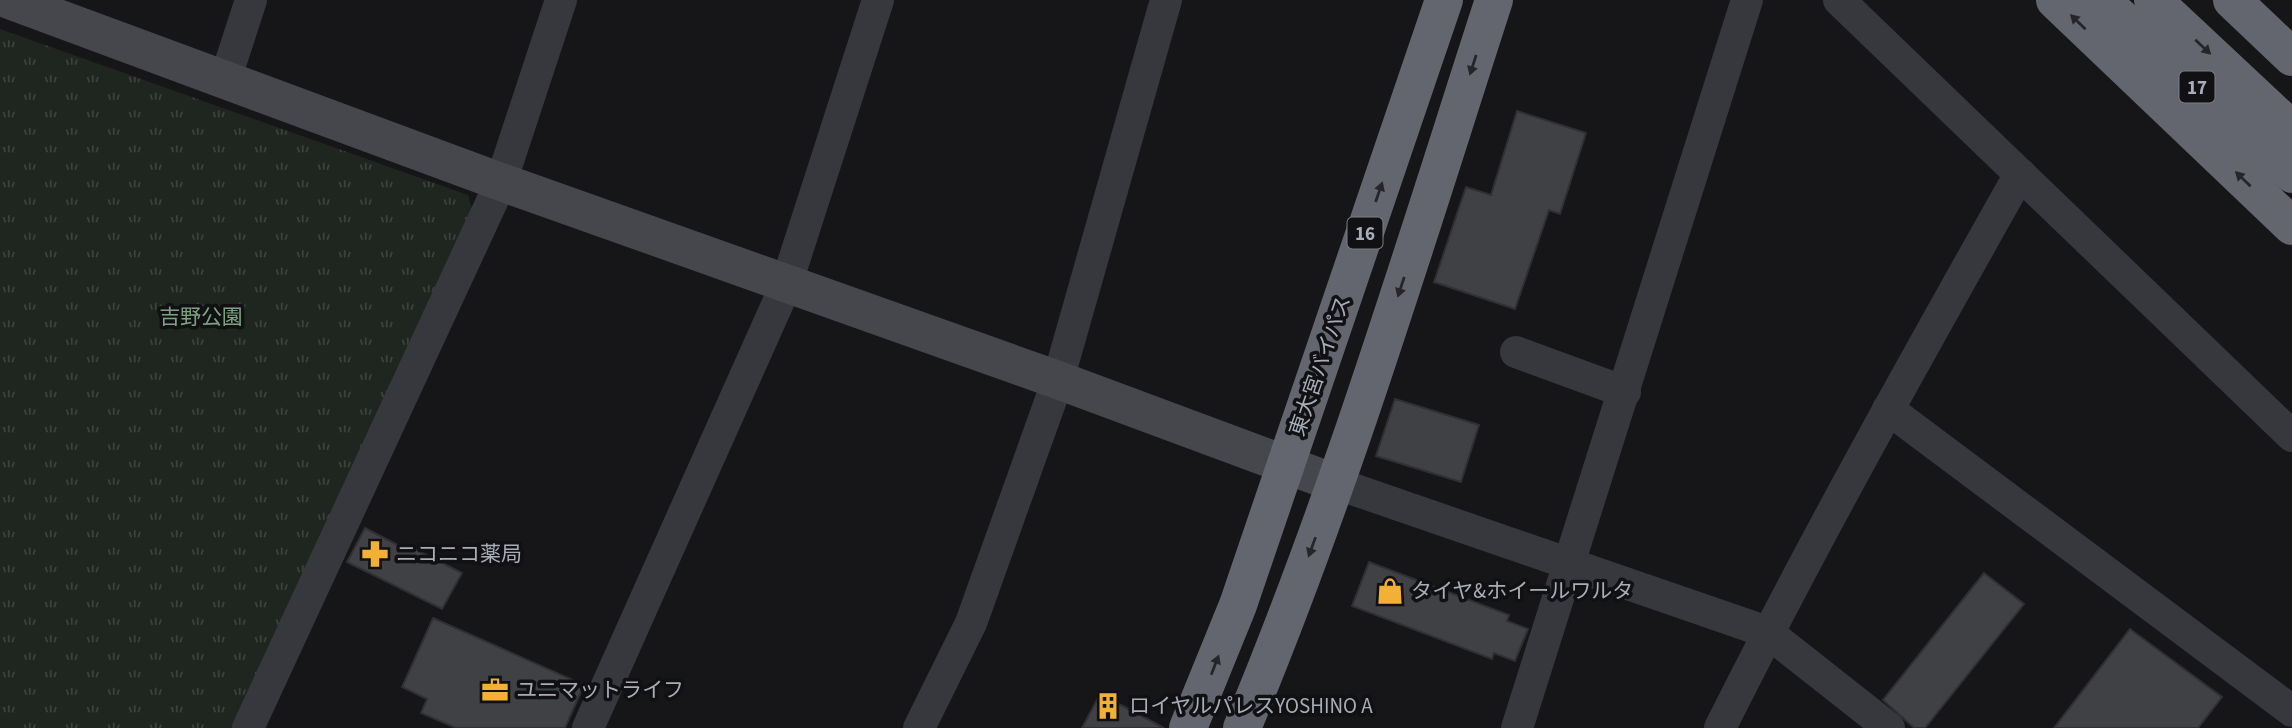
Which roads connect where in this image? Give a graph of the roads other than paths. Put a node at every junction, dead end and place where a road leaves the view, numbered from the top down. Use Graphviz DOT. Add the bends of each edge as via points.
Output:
graph roads {
  1 [pos="9,0"];
  2 [pos="251,0"];
  3 [pos="561,0"];
  4 [pos="878,0"];
  5 [pos="1166,0"];
  6 [pos="1444,0"];
  7 [pos="1494,0"];
  8 [pos="1747,0"];
  9 [pos="1839,0"];
  10 [pos="2055,0"];
  11 [pos="2101,0"];
  12 [pos="2153,0"];
  13 [pos="2232,0"];
  14 [pos="2292,57"];
  15 [pos="225,80"];
  16 [pos="2292,130"];
  17 [pos="2021,174"];
  18 [pos="2292,174"];
  19 [pos="501,182"];
  20 [pos="2292,226"];
  21 [pos="786,285"];
  22 [pos="1516,352"];
  23 [pos="1058,380"];
  24 [pos="1625,393"];
  25 [pos="1888,409"];
  26 [pos="2292,436"];
  27 [pos="1286,466"];
  28 [pos="1335,483"];
  29 [pos="1572,563"];
  30 [pos="1767,632"];
  31 [pos="2292,711"];
  32 [pos="248,728"];
  33 [pos="588,728"];
  34 [pos="919,728"];
  35 [pos="1188,728"];
  36 [pos="1242,728"];
  37 [pos="1517,728"];
  38 [pos="1720,728"];
  39 [pos="1889,728"];
  1 -- 15 [label="street"];
  2 -- 15 [label="street"];
  3 -- 19 [label="street"];
  4 -- 21 [label="street"];
  5 -- 23 [label="street"];
  27 -- 6 [label="highway, 東大宮バイパス / 16, one-way"];
  7 -- 28 [label="highway, 16, one-way"];
  8 -- 24 [label="street"];
  9 -- 17 [label="street"];
  20 -- 10 [label="highway, one-way"];
  11 -- 18 [label="highway, 17"];
  12 -- 16 [label="highway, 17, one-way"];
  13 -- 14 [label="highway"];
  15 -- 19 [label="street"];
  17 -- 25 [label="street"];
  17 -- 26 [label="street"];
  19 -- 21 [label="street"];
  19 -- 32 [label="street"];
  21 -- 23 [label="street"];
  21 -- 33 [label="street"];
  22 -- 24 [label="street"];
  23 -- 27 [label="street"];
  23 -- 34 [label="street" via="971,623"];
  24 -- 29 [label="street"];
  25 -- 30 [label="street"];
  25 -- 31 [label="street"];
  27 -- 28 [label="street"];
  35 -- 27 [label="highway, 東大宮バイパス / 16, one-way" via="1238,605"];
  28 -- 29 [label="street"];
  28 -- 36 [label="highway, 16, one-way"];
  29 -- 30 [label="street"];
  29 -- 37 [label="street"];
  30 -- 38 [label="street"];
  30 -- 39 [label="street"];
}
